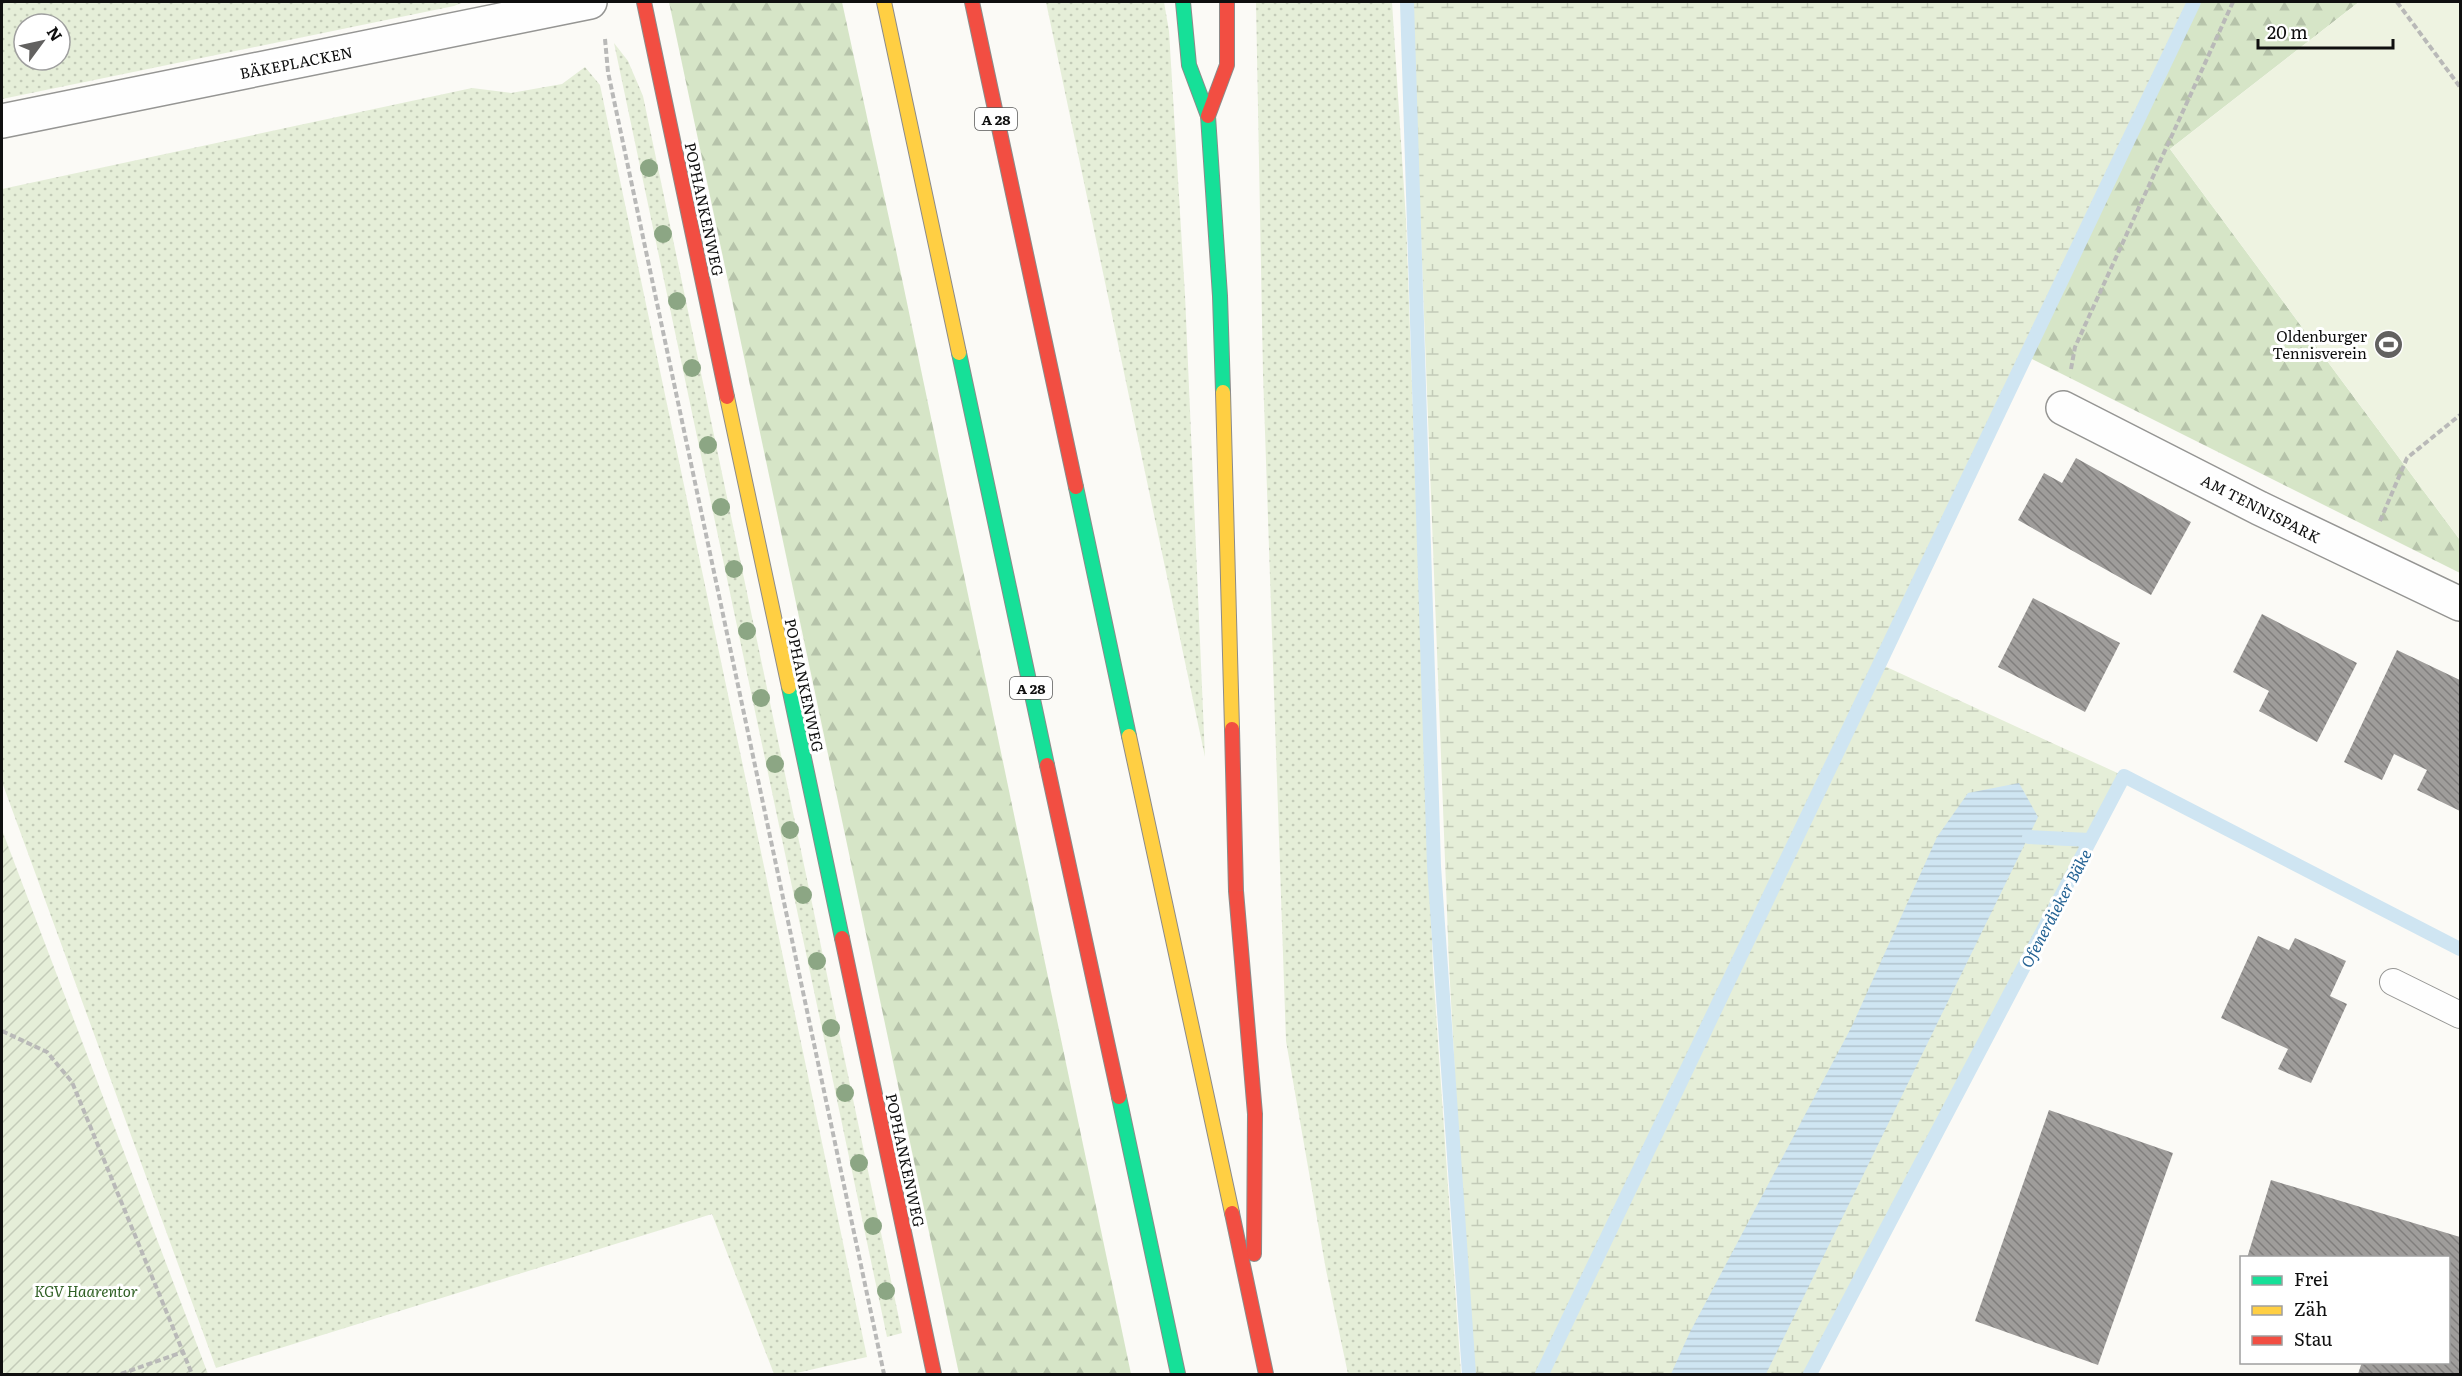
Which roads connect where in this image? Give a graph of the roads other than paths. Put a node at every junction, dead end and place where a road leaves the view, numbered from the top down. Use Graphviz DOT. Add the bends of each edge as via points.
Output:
graph roads {
  1 [pos="590,2"];
  2 [pos="644,2"];
  3 [pos="884,2"];
  4 [pos="972,2"];
  5 [pos="1182,2"];
  6 [pos="1227,2"];
  7 [pos="1208,116"];
  8 [pos="2,121"];
  9 [pos="2063,408"];
  10 [pos="2460,604"];
  11 [pos="2393,982"];
  12 [pos="2460,1015"];
  13 [pos="1254,1316"];
  14 [pos="934,1374"];
  15 [pos="1178,1374"];
  16 [pos="1266,1374"];
  1 -- 8 [label="street, BÄKEPLACKEN"];
  2 -- 14 [label="main road, POPHANKENWEG"];
  3 -- 15 [label="main road, A 28"];
  4 -- 13 [label="main road, A 28"];
  5 -- 7 [label="main road" via="1189,65"];
  6 -- 7 [label="main road" via="1227,65"];
  7 -- 13 [label="main road" via="1220,296 1236,891 1255,1114"];
  9 -- 10 [label="street, AM TENNISPARK" via="2360,558"];
  11 -- 12 [label="lane"];
  13 -- 16 [label="main road, A 28"];
}
